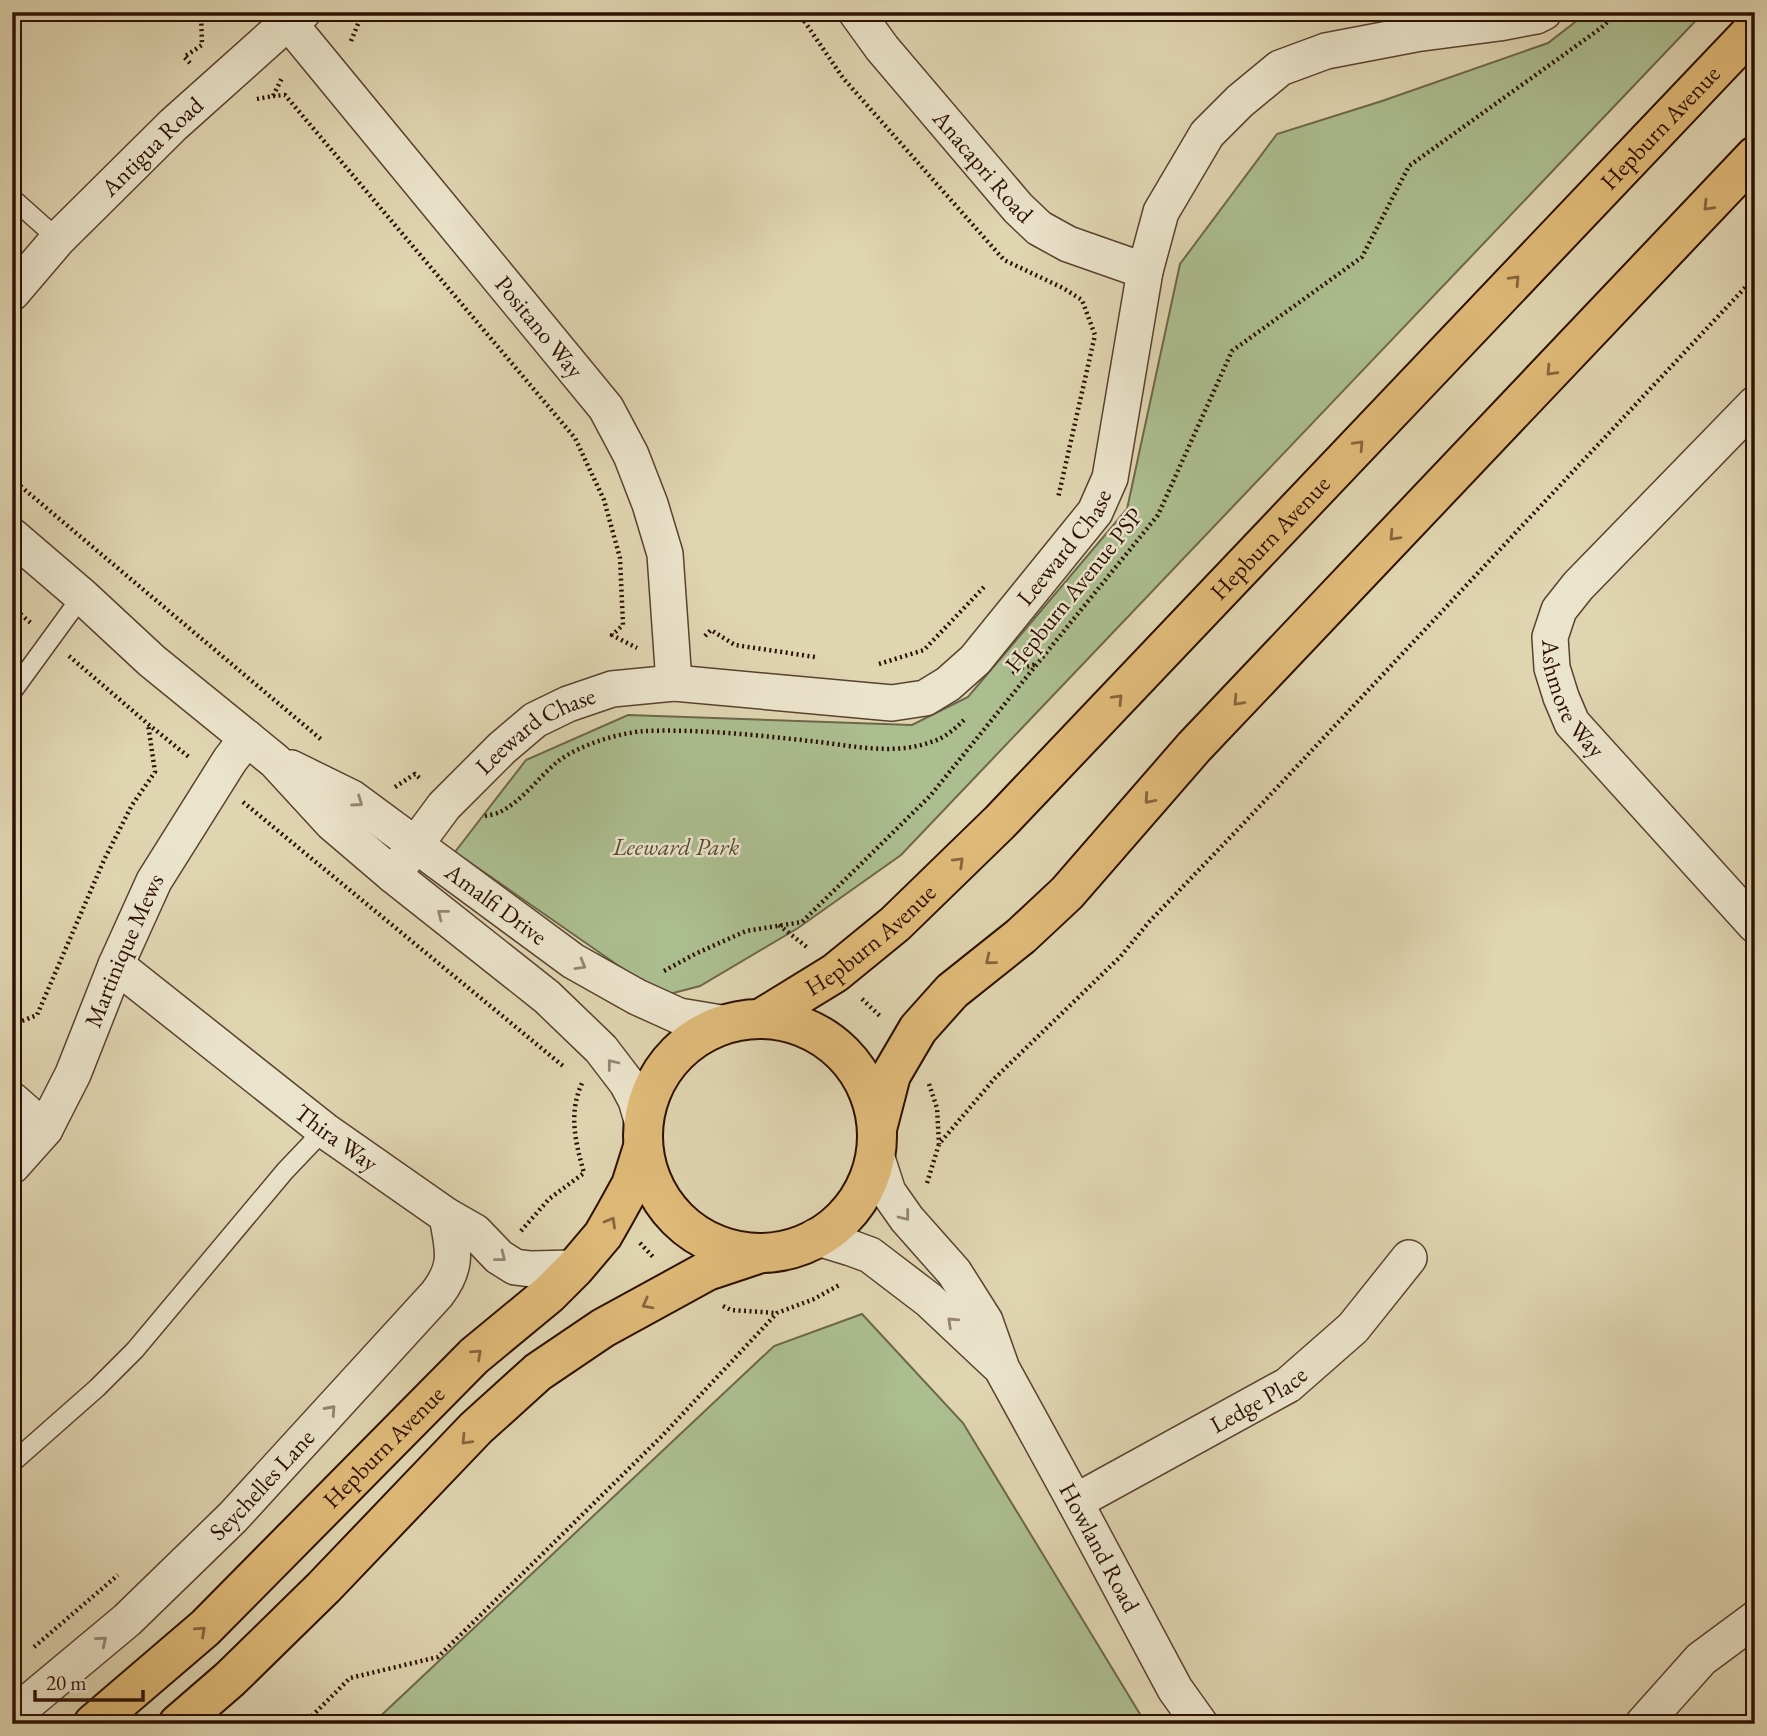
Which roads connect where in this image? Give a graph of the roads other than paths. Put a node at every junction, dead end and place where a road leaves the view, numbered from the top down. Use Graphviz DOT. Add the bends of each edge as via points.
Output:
graph roads {
  1 [pos="856,12"];
  2 [pos="1544,12"];
  3 [pos="290,16"];
  4 [pos="1498,18"];
  5 [pos="1755,28"];
  6 [pos="1755,156"];
  7 [pos="12,198"];
  8 [pos="58,239"];
  9 [pos="1145,271"];
  10 [pos="12,293"];
  11 [pos="1755,404"];
  12 [pos="12,536"];
  13 [pos="82,596"];
  14 [pos="673,668"];
  15 [pos="12,692"];
  16 [pos="247,738"];
  17 [pos="275,761"];
  18 [pos="415,845"];
  19 [pos="393,875"];
  20 [pos="1755,925"];
  21 [pos="116,965"];
  22 [pos="743,1021"];
  23 [pos="12,1100"];
  24 [pos="45,1129"];
  25 [pos="324,1130"];
  26 [pos="643,1135"];
  27 [pos="877,1142"];
  28 [pos="12,1166"];
  29 [pos="447,1216"];
  30 [pos="815,1237"];
  31 [pos="761,1253"];
  32 [pos="1409,1258"];
  33 [pos="575,1268"];
  34 [pos="1002,1369"];
  35 [pos="12,1463"];
  36 [pos="1075,1502"];
  37 [pos="1755,1619"];
  38 [pos="12,1716"];
  39 [pos="93,1724"];
  40 [pos="178,1724"];
  41 [pos="1200,1724"];
  42 [pos="1643,1724"];
  1 -- 9 [label="street, Anacapri Road" via="1039,228 1068,244"];
  2 -- 4 [label="street, Leeward Chase"];
  3 -- 8 [label="street, Antigua Road"];
  3 -- 14 [label="street, Positano Way" via="606,408 631,455 665,554"];
  4 -- 9 [label="street, Leeward Chase" via="1326,51 1280,68 1207,134 1161,212"];
  22 -- 5 [label="main road, Hepburn Avenue, one-way" via="835,973 895,924 1000,822"];
  6 -- 27 [label="main road, one-way" via="1194,747 1067,894 952,991 919,1030 891,1075"];
  7 -- 8 [label="lane"];
  8 -- 10 [label="street, Antigua Road"];
  9 -- 14 [label="street, Leeward Chase" via="1110,478 1095,512 975,660 948,684 925,698 892,703"];
  11 -- 20 [label="street, Ashmore Way" via="1578,586 1559,610 1550,637 1552,668 1572,723"];
  12 -- 13 [label="street, Amalfi Drive"];
  13 -- 15 [label="lane"];
  13 -- 16 [label="street, Amalfi Drive" via="152,661"];
  14 -- 18 [label="street, Leeward Chase" via="535,720 449,802"];
  16 -- 17 [label="street, Amalfi Drive"];
  16 -- 21 [label="street, Martinique Mews" via="154,881"];
  17 -- 18 [label="street, Amalfi Drive, one-way" via="352,798"];
  17 -- 19 [label="street, Amalfi Drive" via="332,823"];
  18 -- 19 [label="street, Leeward Chase"];
  18 -- 22 [label="street, Amalfi Drive, one-way" via="573,961 638,997 679,1016"];
  26 -- 19 [label="street, Amalfi Drive, one-way" via="636,1100 601,1049 547,997"];
  21 -- 24 [label="street, Martinique Mews" via="73,1074"];
  21 -- 25 [label="street, Thira Way"];
  22 -- 26 [label="main road" via="696,1037 671,1060 648,1101"];
  22 -- 27 [label="main road" via="785,1022 831,1042 864,1080 873,1104"];
  23 -- 24 [label="street"];
  24 -- 28 [label="street, Martinique Mews"];
  25 -- 29 [label="street, Thira Way"];
  25 -- 35 [label="lane" via="135,1350"];
  26 -- 31 [label="main road" via="648,1171 672,1214 712,1243"];
  33 -- 26 [label="main road, Hepburn Avenue, one-way" via="603,1235 631,1185"];
  27 -- 30 [label="main road" via="869,1181 856,1204 838,1224"];
  27 -- 34 [label="street, Howland Road, one-way" via="888,1192 954,1272 985,1321"];
  29 -- 33 [label="street, Thira Way, one-way" via="475,1232 515,1267"];
  38 -- 29 [label="street, Seychelles Lane, one-way" via="127,1620 233,1517 437,1294 452,1269"];
  30 -- 31 [label="main road" via="802,1245"];
  34 -- 30 [label="street, Howland Road, one-way" via="929,1300 870,1255"];
  31 -- 40 [label="main road, one-way" via="707,1271 603,1328 538,1372 476,1429 296,1615"];
  32 -- 36 [label="street, Ledge Place" via="1353,1328 1288,1385"];
  39 -- 33 [label="main road, Hepburn Avenue, one-way" via="205,1628 474,1356"];
  34 -- 36 [label="street, Howland Road"];
  36 -- 41 [label="street, Howland Road" via="1175,1689"];
  37 -- 42 [label="street" via="1702,1659"];
}
